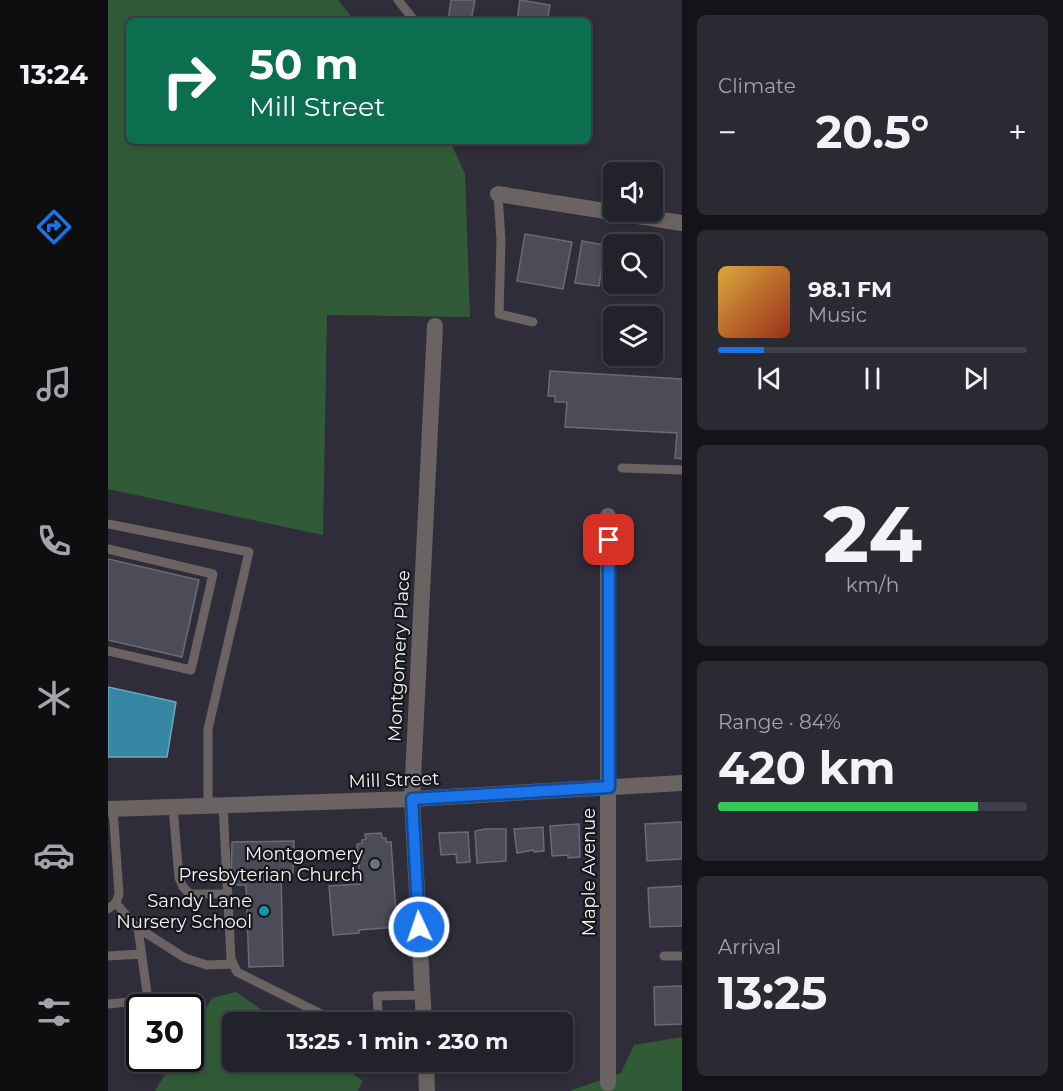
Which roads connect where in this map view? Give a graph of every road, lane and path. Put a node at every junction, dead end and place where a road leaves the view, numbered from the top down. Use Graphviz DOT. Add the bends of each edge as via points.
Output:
graph roads {
  1 [pos="398,0"];
  2 [pos="412,18"];
  3 [pos="498,194"];
  4 [pos="682,223"];
  5 [pos="533,322"];
  6 [pos="435,326"];
  7 [pos="622,468"];
  8 [pos="682,470"];
  9 [pos="609,516"];
  10 [pos="108,524"];
  11 [pos="108,549"];
  12 [pos="108,651"];
  13 [pos="682,783"];
  14 [pos="609,787"];
  15 [pos="412,799"];
  16 [pos="215,805"];
  17 [pos="173,807"];
  18 [pos="111,809"];
  19 [pos="227,894"];
  20 [pos="112,906"];
  21 [pos="138,928"];
  22 [pos="142,954"];
  23 [pos="108,956"];
  24 [pos="664,956"];
  25 [pos="682,956"];
  26 [pos="233,964"];
  27 [pos="422,995"];
  28 [pos="108,1004"];
  29 [pos="317,1012"];
  30 [pos="378,1012"];
  31 [pos="423,1012"];
  32 [pos="426,1072"];
  33 [pos="608,1083"];
  34 [pos="427,1091"];
  1 -- 2 [label="lane"];
  3 -- 4 [label="street"];
  3 -- 5 [label="lane" via="499,314"];
  6 -- 15 [label="street, Montgomery Place"];
  7 -- 8 [label="lane"];
  9 -- 14 [label="street, Maple Avenue"];
  10 -- 16 [label="lane" via="249,552 208,729"];
  11 -- 12 [label="lane" via="213,574 191,670"];
  13 -- 14 [label="street, Mill Street"];
  14 -- 15 [label="street, Mill Street"];
  14 -- 33 [label="street, Maple Avenue"];
  15 -- 16 [label="street, Mill Street"];
  15 -- 27 [label="street, Montgomery Place"];
  16 -- 17 [label="street, Mill Street"];
  16 -- 19 [label="lane"];
  17 -- 18 [label="street, Mill Street"];
  17 -- 19 [label="lane" via="183,887 190,894"];
  18 -- 20 [label="lane" via="119,894"];
  19 -- 26 [label="lane"];
  20 -- 21 [label="lane"];
  21 -- 22 [label="lane"];
  21 -- 26 [label="lane" via="185,958 207,965"];
  22 -- 23 [label="lane"];
  22 -- 28 [label="lane" via="148,1000"];
  24 -- 25 [label="lane"];
  26 -- 29 [label="lane" via="237,972"];
  27 -- 30 [label="lane" via="377,996"];
  27 -- 31 [label="street, Montgomery Place"];
  32 -- 34 [label="street"];
}
